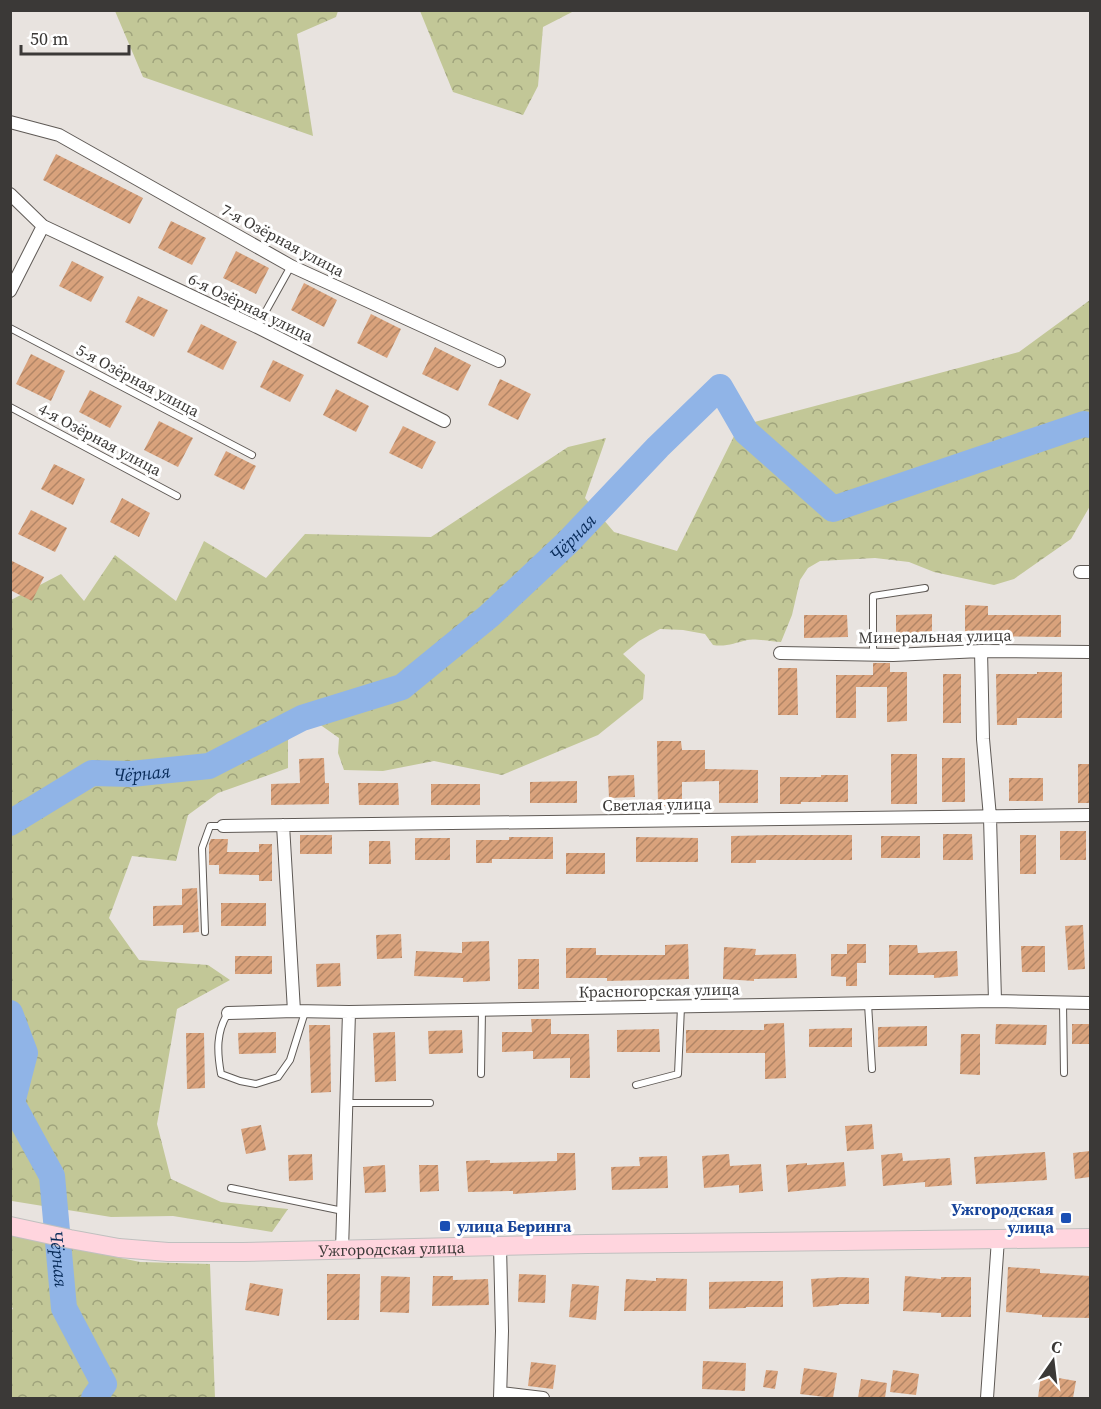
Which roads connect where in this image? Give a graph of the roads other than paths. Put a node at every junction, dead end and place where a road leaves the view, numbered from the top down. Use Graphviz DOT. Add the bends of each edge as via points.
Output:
graph roads {
  1 [pos="10,122"];
  2 [pos="10,194"];
  3 [pos="43,226"];
  4 [pos="291,266"];
  5 [pos="12,284"];
  6 [pos="257,327"];
  7 [pos="10,328"];
  8 [pos="499,361"];
  9 [pos="10,407"];
  10 [pos="444,421"];
  11 [pos="252,455"];
  12 [pos="177,496"];
  13 [pos="925,588"];
  14 [pos="981,651"];
  15 [pos="1090,652"];
  16 [pos="780,653"];
  17 [pos="873,654"];
  18 [pos="1090,815"];
  19 [pos="990,817"];
  20 [pos="283,825"];
  21 [pos="223,826"];
  22 [pos="206,932"];
  23 [pos="995,1001"];
  24 [pos="1064,1002"];
  25 [pos="868,1003"];
  26 [pos="1090,1003"];
  27 [pos="681,1006"];
  28 [pos="482,1010"];
  29 [pos="299,1011"];
  30 [pos="349,1012"];
  31 [pos="228,1013"];
  32 [pos="872,1070"];
  33 [pos="1064,1073"];
  34 [pos="481,1074"];
  35 [pos="636,1085"];
  36 [pos="346,1103"];
  37 [pos="429,1103"];
  38 [pos="231,1188"];
  39 [pos="343,1211"];
  40 [pos="15,1227"];
  41 [pos="1090,1238"];
  42 [pos="998,1239"];
  43 [pos="500,1246"];
  44 [pos="342,1250"];
  45 [pos="500,1396"];
  46 [pos="543,1398"];
  47 [pos="987,1398"];
  1 -- 4 [label="street, 7-я Озёрная улица" via="59,135"];
  2 -- 3 [label="street, 6-я Озёрная улица"];
  3 -- 5 [label="street"];
  3 -- 6 [label="street, 6-я Озёрная улица"];
  4 -- 6 [label="lane"];
  4 -- 8 [label="street, 7-я Озёрная улица"];
  6 -- 10 [label="street, 6-я Озёрная улица"];
  7 -- 11 [label="lane, 5-я Озёрная улица"];
  9 -- 12 [label="lane, 4-я Озёрная улица"];
  13 -- 17 [label="lane" via="873,596"];
  14 -- 15 [label="street, Минеральная улица"];
  14 -- 17 [label="street, Минеральная улица"];
  14 -- 19 [label="street"];
  16 -- 17 [label="street, Минеральная улица"];
  18 -- 19 [label="street, Светлая улица"];
  19 -- 20 [label="street, Светлая улица"];
  19 -- 23 [label="street"];
  20 -- 21 [label="street, Светлая улица"];
  20 -- 29 [label="street"];
  21 -- 22 [label="lane" via="210,826 202,848"];
  23 -- 24 [label="street, Красногорская улица"];
  23 -- 25 [label="street, Красногорская улица"];
  24 -- 26 [label="street, Красногорская улица"];
  24 -- 33 [label="lane"];
  25 -- 27 [label="street, Красногорская улица"];
  25 -- 32 [label="lane"];
  27 -- 28 [label="street, Красногорская улица"];
  27 -- 35 [label="lane" via="678,1074"];
  28 -- 30 [label="street, Красногорская улица"];
  28 -- 34 [label="lane"];
  29 -- 30 [label="street, Красногорская улица"];
  29 -- 31 [label="street, Красногорская улица"];
  29 -- 31 [label="lane" via="290,1060 278,1077 256,1084 221,1074 221,1025"];
  30 -- 36 [label="street"];
  36 -- 37 [label="lane"];
  36 -- 39 [label="street"];
  38 -- 39 [label="lane"];
  39 -- 44 [label="street"];
  40 -- 44 [label="main road, Ужгородская улица" via="119,1248 168,1252"];
  41 -- 42 [label="main road, Ужгородская улица"];
  42 -- 43 [label="main road, Ужгородская улица"];
  42 -- 47 [label="street"];
  43 -- 44 [label="main road, Ужгородская улица"];
  43 -- 45 [label="street"];
  45 -- 46 [label="street"];
}
